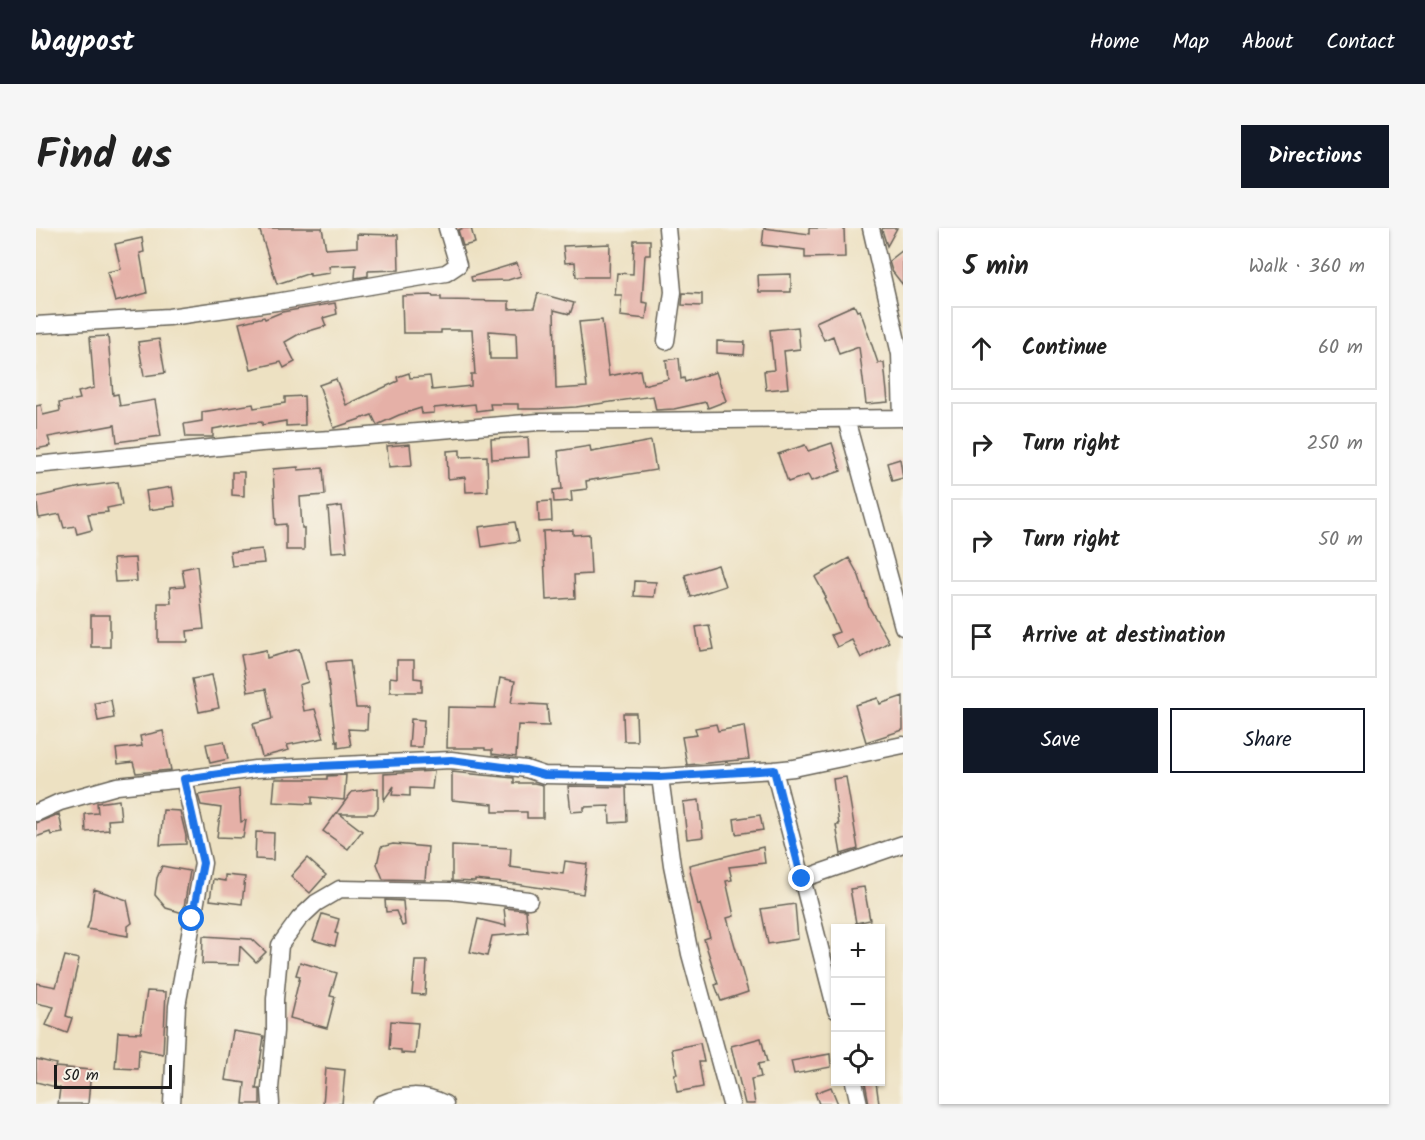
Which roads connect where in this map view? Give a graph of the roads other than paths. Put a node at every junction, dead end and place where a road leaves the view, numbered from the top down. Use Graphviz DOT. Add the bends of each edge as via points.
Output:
graph roads {
  1 [pos="447,228"];
  2 [pos="667,228"];
  3 [pos="872,228"];
  4 [pos="36,325"];
  5 [pos="666,341"];
  6 [pos="846,418"];
  7 [pos="902,418"];
  8 [pos="36,465"];
  9 [pos="903,627"];
  10 [pos="903,745"];
  11 [pos="774,770"];
  12 [pos="660,777"];
  13 [pos="184,779"];
  14 [pos="36,813"];
  15 [pos="903,844"];
  16 [pos="802,879"];
  17 [pos="529,900"];
  18 [pos="831,991"];
  19 [pos="855,1086"];
  20 [pos="172,1104"];
  21 [pos="271,1104"];
  22 [pos="381,1104"];
  23 [pos="445,1104"];
  24 [pos="731,1104"];
  25 [pos="859,1104"];
  1 -- 4 [label="street" via="458,265 446,273 169,317"];
  2 -- 5 [label="street" via="674,292"];
  3 -- 7 [label="street" via="900,354"];
  6 -- 7 [label="street"];
  6 -- 8 [label="street" via="539,422"];
  6 -- 9 [label="street"];
  10 -- 11 [label="street"];
  11 -- 12 [label="street"];
  11 -- 16 [label="street"];
  12 -- 13 [label="street" via="544,775 451,760 255,769"];
  12 -- 24 [label="street" via="690,954"];
  13 -- 14 [label="street" via="117,786"];
  13 -- 20 [label="street" via="203,863 177,1006"];
  15 -- 16 [label="street"];
  16 -- 18 [label="street"];
  17 -- 21 [label="street" via="450,891 340,889 316,903 280,945"];
  19 -- 25 [label="street"];
  22 -- 23 [label="street" via="397,1097 430,1096"];
}
